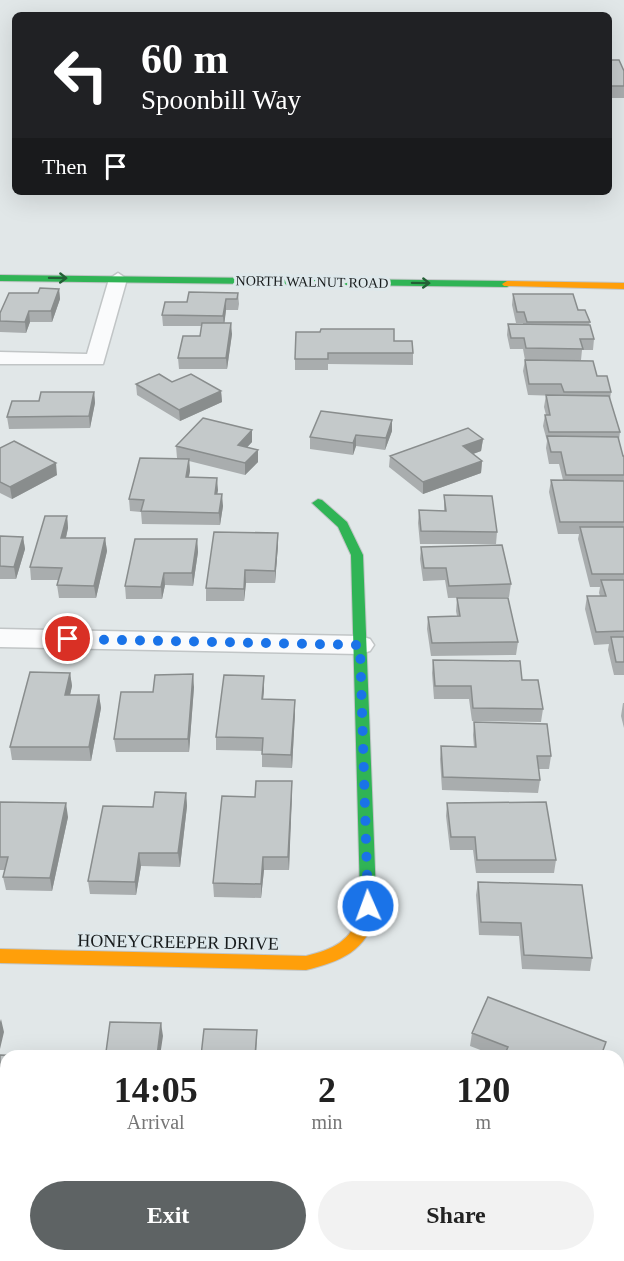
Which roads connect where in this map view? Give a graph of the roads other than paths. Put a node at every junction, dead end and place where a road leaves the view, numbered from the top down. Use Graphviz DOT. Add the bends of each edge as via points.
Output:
graph roads {
  1 [pos="0,278"];
  2 [pos="118,279"];
  3 [pos="623,289"];
  4 [pos="0,358"];
  5 [pos="318,503"];
  6 [pos="0,638"];
  7 [pos="360,645"];
  8 [pos="0,956"];
  1 -- 2 [label="street, NORTH WALNUT ROAD, one-way"];
  2 -- 3 [label="street, NORTH WALNUT ROAD, one-way"];
  2 -- 4 [label="street" via="96,360"];
  5 -- 7 [label="street" via="340,519 355,548"];
  6 -- 7 [label="street"];
  7 -- 8 [label="street, HONEYCREEPER DRIVE" via="368,906 366,927 352,947 334,957 306,963"];
}
